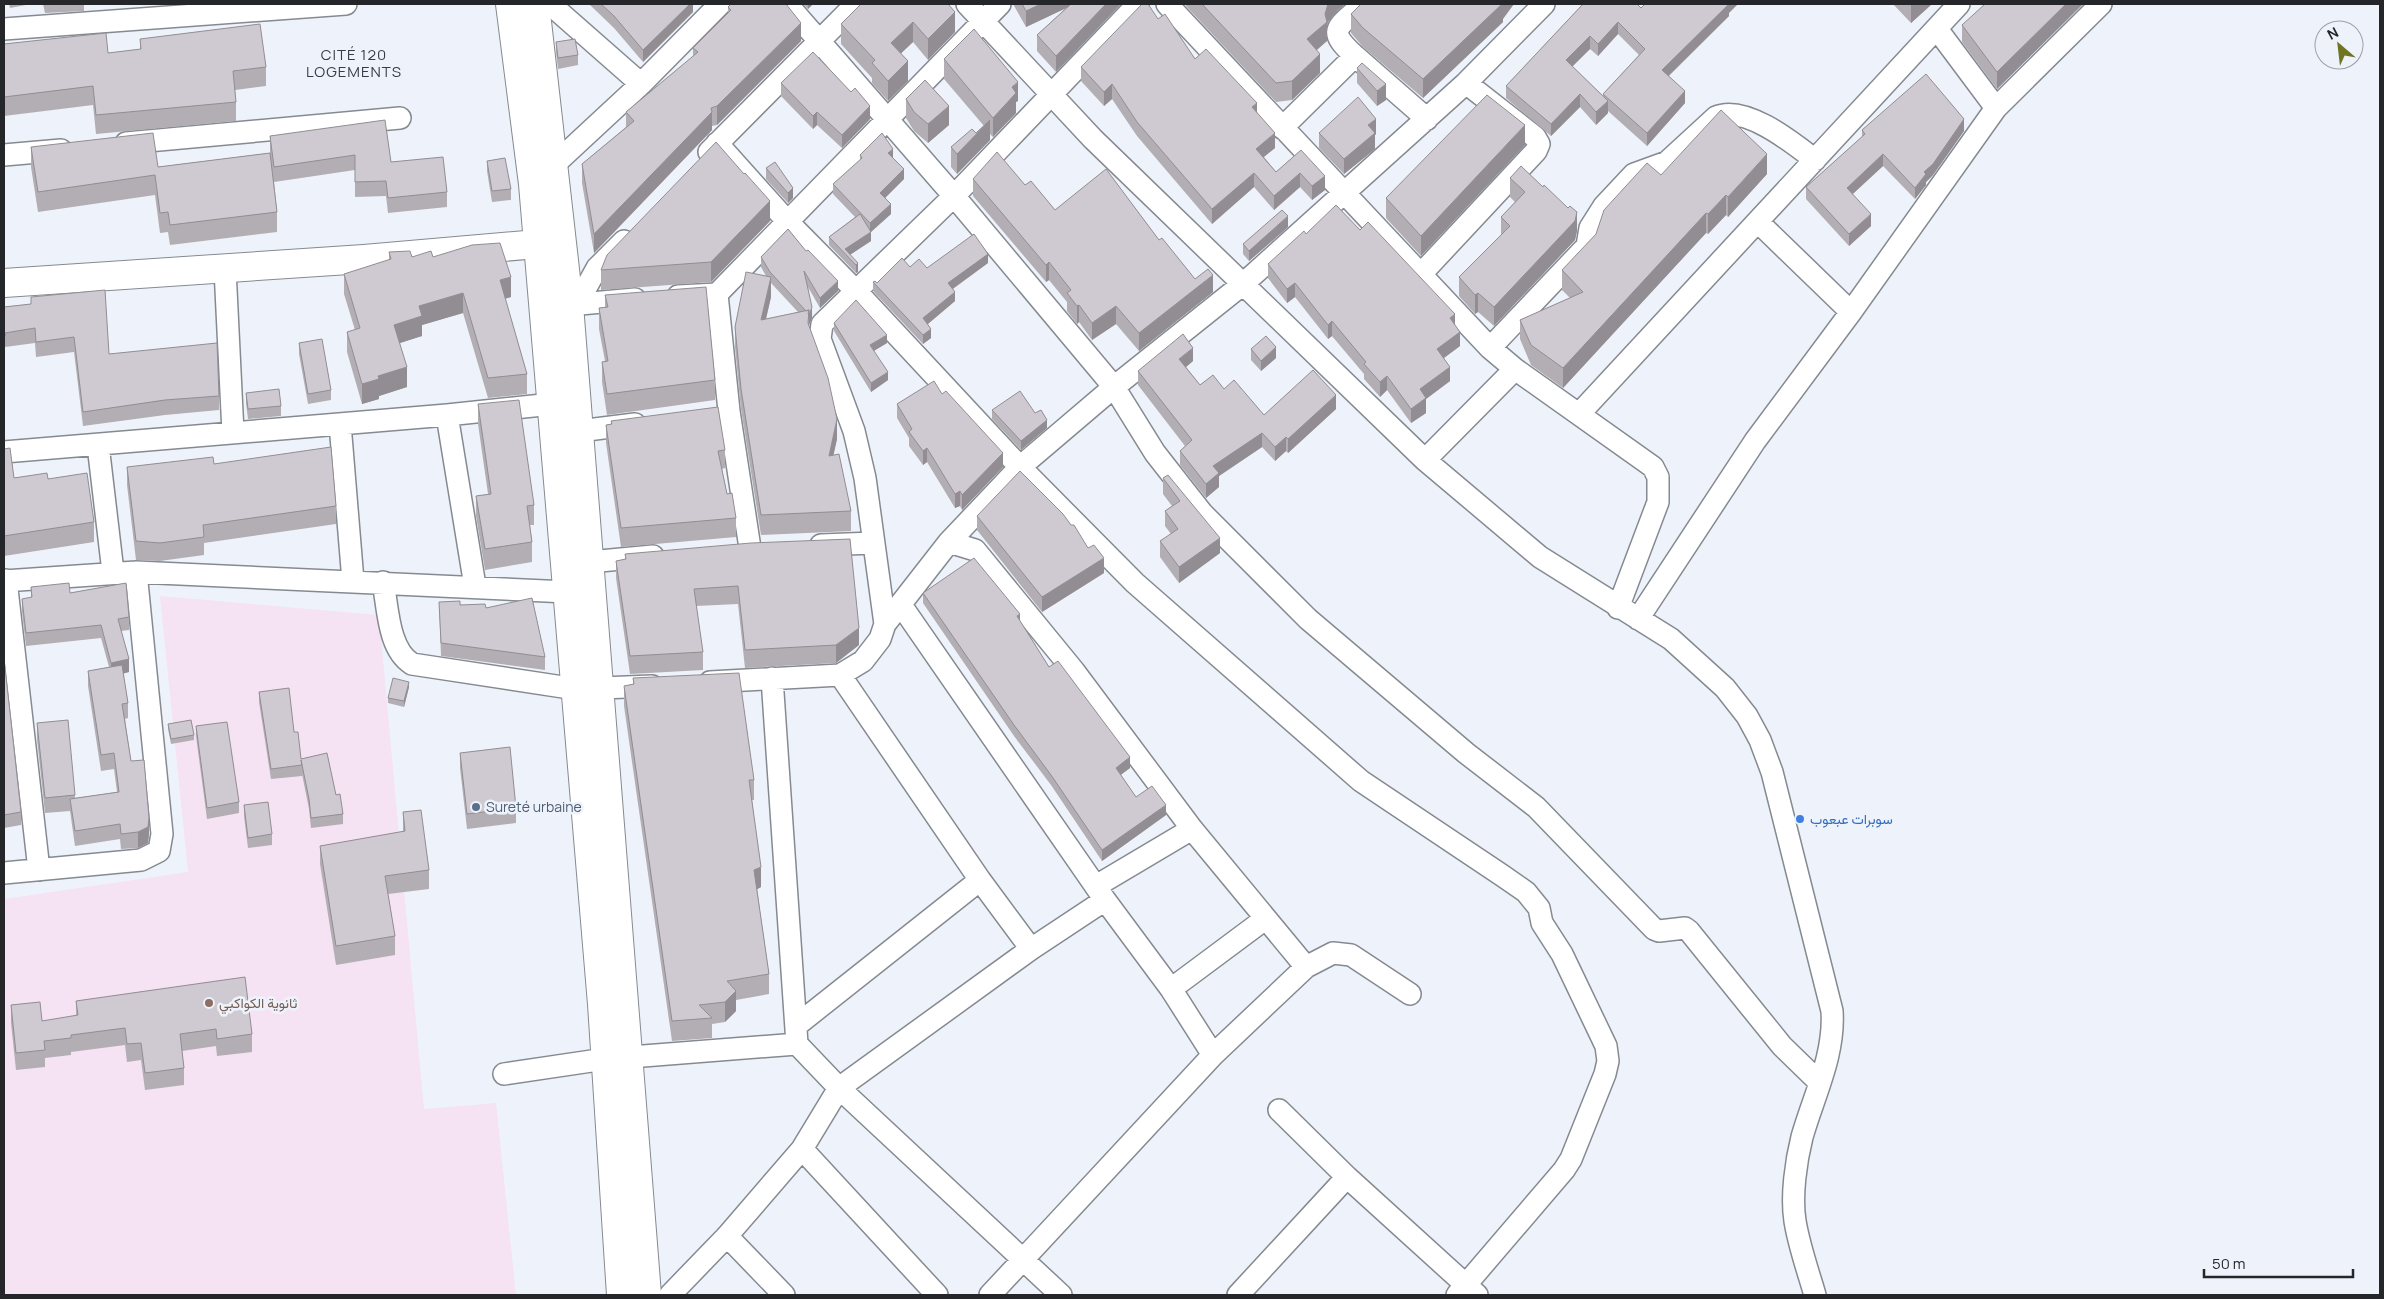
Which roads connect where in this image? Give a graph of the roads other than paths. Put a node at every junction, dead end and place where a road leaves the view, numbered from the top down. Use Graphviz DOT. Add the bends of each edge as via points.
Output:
graph roads {
  1 [pos="346,4"];
  2 [pos="510,4"];
  3 [pos="535,4"];
  4 [pos="550,4"];
  5 [pos="720,4"];
  6 [pos="787,4"];
  7 [pos="856,4"];
  8 [pos="967,4"];
  9 [pos="1000,4"];
  10 [pos="1138,4"];
  11 [pos="1167,4"];
  12 [pos="1363,4"];
  13 [pos="1959,4"];
  14 [pos="2101,4"];
  15 [pos="1539,5"];
  16 [pos="202,9"];
  17 [pos="137,12"];
  18 [pos="983,21"];
  19 [pos="4,29"];
  20 [pos="1937,29"];
  21 [pos="818,41"];
  22 [pos="1355,56"];
  23 [pos="1466,83"];
  24 [pos="641,84"];
  25 [pos="1050,94"];
  26 [pos="1996,108"];
  27 [pos="400,118"];
  28 [pos="1426,119"];
  29 [pos="888,122"];
  30 [pos="1282,128"];
  31 [pos="718,143"];
  32 [pos="4,155"];
  33 [pos="1815,160"];
  34 [pos="698,164"];
  35 [pos="553,166"];
  36 [pos="533,184"];
  37 [pos="1343,193"];
  38 [pos="954,196"];
  39 [pos="787,220"];
  40 [pos="1758,222"];
  41 [pos="638,226"];
  42 [pos="550,242"];
  43 [pos="226,269"];
  44 [pos="1421,274"];
  45 [pos="4,280"];
  46 [pos="1244,284"];
  47 [pos="855,290"];
  48 [pos="717,294"];
  49 [pos="573,304"];
  50 [pos="1851,312"];
  51 [pos="1490,348"];
  52 [pos="1515,369"];
  53 [pos="1114,387"];
  54 [pos="552,404"];
  55 [pos="1579,414"];
  56 [pos="447,415"];
  57 [pos="654,421"];
  58 [pos="340,424"];
  59 [pos="579,431"];
  60 [pos="233,433"];
  61 [pos="98,445"];
  62 [pos="4,452"];
  63 [pos="1426,460"];
  64 [pos="1020,467"];
  65 [pos="873,542"];
  66 [pos="949,542"];
  67 [pos="798,546"];
  68 [pos="750,548"];
  69 [pos="674,554"];
  70 [pos="589,562"];
  71 [pos="113,572"];
  72 [pos="136,572"];
  73 [pos="5,581"];
  74 [pos="353,581"];
  75 [pos="383,582"];
  76 [pos="475,586"];
  77 [pos="567,592"];
  78 [pos="901,605"];
  79 [pos="1618,608"];
  80 [pos="1638,619"];
  81 [pos="886,624"];
  82 [pos="840,675"];
  83 [pos="772,678"];
  84 [pos="588,690"];
  85 [pos="1192,829"];
  86 [pos="39,870"];
  87 [pos="4,873"];
  88 [pos="980,880"];
  89 [pos="1100,893"];
  90 [pos="1265,919"];
  91 [pos="1031,949"];
  92 [pos="1306,967"];
  93 [pos="1171,989"];
  94 [pos="1410,994"];
  95 [pos="797,1035"];
  96 [pos="1212,1055"];
  97 [pos="617,1058"];
  98 [pos="504,1074"];
  99 [pos="1819,1082"];
  100 [pos="839,1088"];
  101 [pos="1279,1110"];
  102 [pos="802,1149"];
  103 [pos="1347,1177"];
  104 [pos="727,1236"];
  105 [pos="1022,1259"];
  106 [pos="1466,1292"];
  107 [pos="621,1295"];
  108 [pos="647,1295"];
  109 [pos="670,1295"];
  110 [pos="784,1295"];
  111 [pos="937,1295"];
  112 [pos="990,1295"];
  113 [pos="1061,1295"];
  114 [pos="1238,1295"];
  115 [pos="1814,1295"];
  1 -- 16 [label="street"];
  2 -- 36 [label="main road"];
  3 -- 35 [label="main road"];
  4 -- 24 [label="street"];
  5 -- 24 [label="street"];
  6 -- 21 [label="street"];
  7 -- 21 [label="street"];
  8 -- 18 [label="street"];
  9 -- 18 [label="street"];
  10 -- 25 [label="street"];
  11 -- 30 [label="street"];
  12 -- 22 [label="street" via="1338,29 1337,35"];
  13 -- 20 [label="street"];
  14 -- 26 [label="street"];
  15 -- 23 [label="street"];
  16 -- 17 [label="street"];
  17 -- 19 [label="street"];
  18 -- 25 [label="street"];
  18 -- 29 [label="street"];
  20 -- 26 [label="street"];
  20 -- 33 [label="street"];
  21 -- 29 [label="street"];
  21 -- 31 [label="street"];
  22 -- 28 [label="street"];
  22 -- 30 [label="street"];
  23 -- 28 [label="street"];
  23 -- 44 [label="street" via="1535,137 1539,144"];
  24 -- 35 [label="street"];
  25 -- 38 [label="street"];
  25 -- 46 [label="street"];
  26 -- 50 [label="street"];
  27 -- 32 [label="street"];
  28 -- 37 [label="street"];
  29 -- 38 [label="street"];
  29 -- 39 [label="street"];
  30 -- 37 [label="street"];
  31 -- 34 [label="street"];
  31 -- 39 [label="street"];
  33 -- 40 [label="street"];
  33 -- 51 [label="street" via="1774,129 1725,114 1716,117 1667,162 1634,174 1604,206 1590,228 1587,246"];
  35 -- 36 [label="street"];
  35 -- 42 [label="main road"];
  36 -- 42 [label="main road"];
  37 -- 44 [label="street"];
  37 -- 46 [label="street"];
  38 -- 47 [label="street"];
  38 -- 53 [label="street"];
  39 -- 47 [label="street"];
  39 -- 48 [label="street"];
  40 -- 50 [label="street"];
  40 -- 55 [label="street"];
  41 -- 49 [label="street" via="598,268"];
  42 -- 43 [label="main road"];
  42 -- 49 [label="main road"];
  42 -- 54 [label="main road"];
  43 -- 45 [label="main road"];
  43 -- 60 [label="street"];
  44 -- 51 [label="street"];
  46 -- 53 [label="street"];
  46 -- 63 [label="street"];
  47 -- 64 [label="street"];
  47 -- 65 [label="street" via="822,324 820,339 856,440 865,478"];
  48 -- 49 [label="street"];
  48 -- 68 [label="street" via="720,412"];
  49 -- 59 [label="main road"];
  50 -- 80 [label="street" via="1755,441"];
  51 -- 52 [label="street"];
  52 -- 55 [label="street"];
  52 -- 63 [label="street"];
  53 -- 64 [label="street"];
  53 -- 99 [label="street" via="1155,453 1202,513 1308,618 1459,747 1536,807 1654,929 1685,928 1689,931 1782,1046"];
  54 -- 56 [label="street"];
  54 -- 77 [label="main road"];
  55 -- 79 [label="street" via="1653,467 1658,477 1658,502"];
  56 -- 58 [label="street"];
  56 -- 76 [label="street"];
  57 -- 59 [label="street"];
  58 -- 60 [label="street"];
  58 -- 74 [label="street"];
  59 -- 70 [label="main road"];
  60 -- 61 [label="street"];
  61 -- 62 [label="street"];
  61 -- 71 [label="street"];
  63 -- 79 [label="street" via="1540,557"];
  64 -- 66 [label="street"];
  64 -- 106 [label="street" via="1135,583 1360,781 1526,892 1539,908 1542,923 1562,954 1606,1046 1608,1061 1572,1159"];
  65 -- 67 [label="street"];
  65 -- 81 [label="street"];
  66 -- 78 [label="street"];
  66 -- 85 [label="street" via="975,550 1074,671"];
  69 -- 70 [label="street"];
  70 -- 84 [label="main road"];
  71 -- 72 [label="street"];
  71 -- 73 [label="street"];
  72 -- 74 [label="street"];
  72 -- 86 [label="street" via="162,834 159,851 141,860"];
  73 -- 86 [label="street"];
  74 -- 75 [label="street"];
  75 -- 76 [label="street"];
  75 -- 84 [label="street" via="395,644 412,664"];
  76 -- 77 [label="street"];
  77 -- 84 [label="main road"];
  78 -- 81 [label="street"];
  78 -- 89 [label="street"];
  79 -- 80 [label="street"];
  80 -- 99 [label="street" via="1671,639 1725,688 1747,716 1760,740 1776,789 1832,1011 1834,1029"];
  81 -- 82 [label="street" via="880,639 863,661"];
  82 -- 83 [label="street"];
  82 -- 88 [label="street"];
  83 -- 84 [label="street"];
  83 -- 95 [label="street"];
  84 -- 97 [label="main road" via="602,994"];
  85 -- 89 [label="street"];
  85 -- 90 [label="street"];
  86 -- 87 [label="street"];
  88 -- 91 [label="street"];
  88 -- 95 [label="street"];
  89 -- 91 [label="street"];
  89 -- 93 [label="street"];
  90 -- 92 [label="street"];
  90 -- 93 [label="street"];
  91 -- 100 [label="street"];
  92 -- 94 [label="street" via="1333,953 1344,954"];
  92 -- 96 [label="street"];
  93 -- 96 [label="street"];
  95 -- 97 [label="street"];
  95 -- 100 [label="street"];
  96 -- 105 [label="street"];
  97 -- 98 [label="street"];
  97 -- 107 [label="main road"];
  97 -- 108 [label="main road"];
  99 -- 115 [label="street" via="1795,1173 1794,1220"];
  100 -- 102 [label="street"];
  100 -- 105 [label="street"];
  101 -- 103 [label="street"];
  102 -- 104 [label="street"];
  102 -- 111 [label="street"];
  103 -- 106 [label="street"];
  103 -- 114 [label="street"];
  104 -- 109 [label="street"];
  104 -- 110 [label="street"];
  105 -- 112 [label="street"];
  105 -- 113 [label="street"];
}
